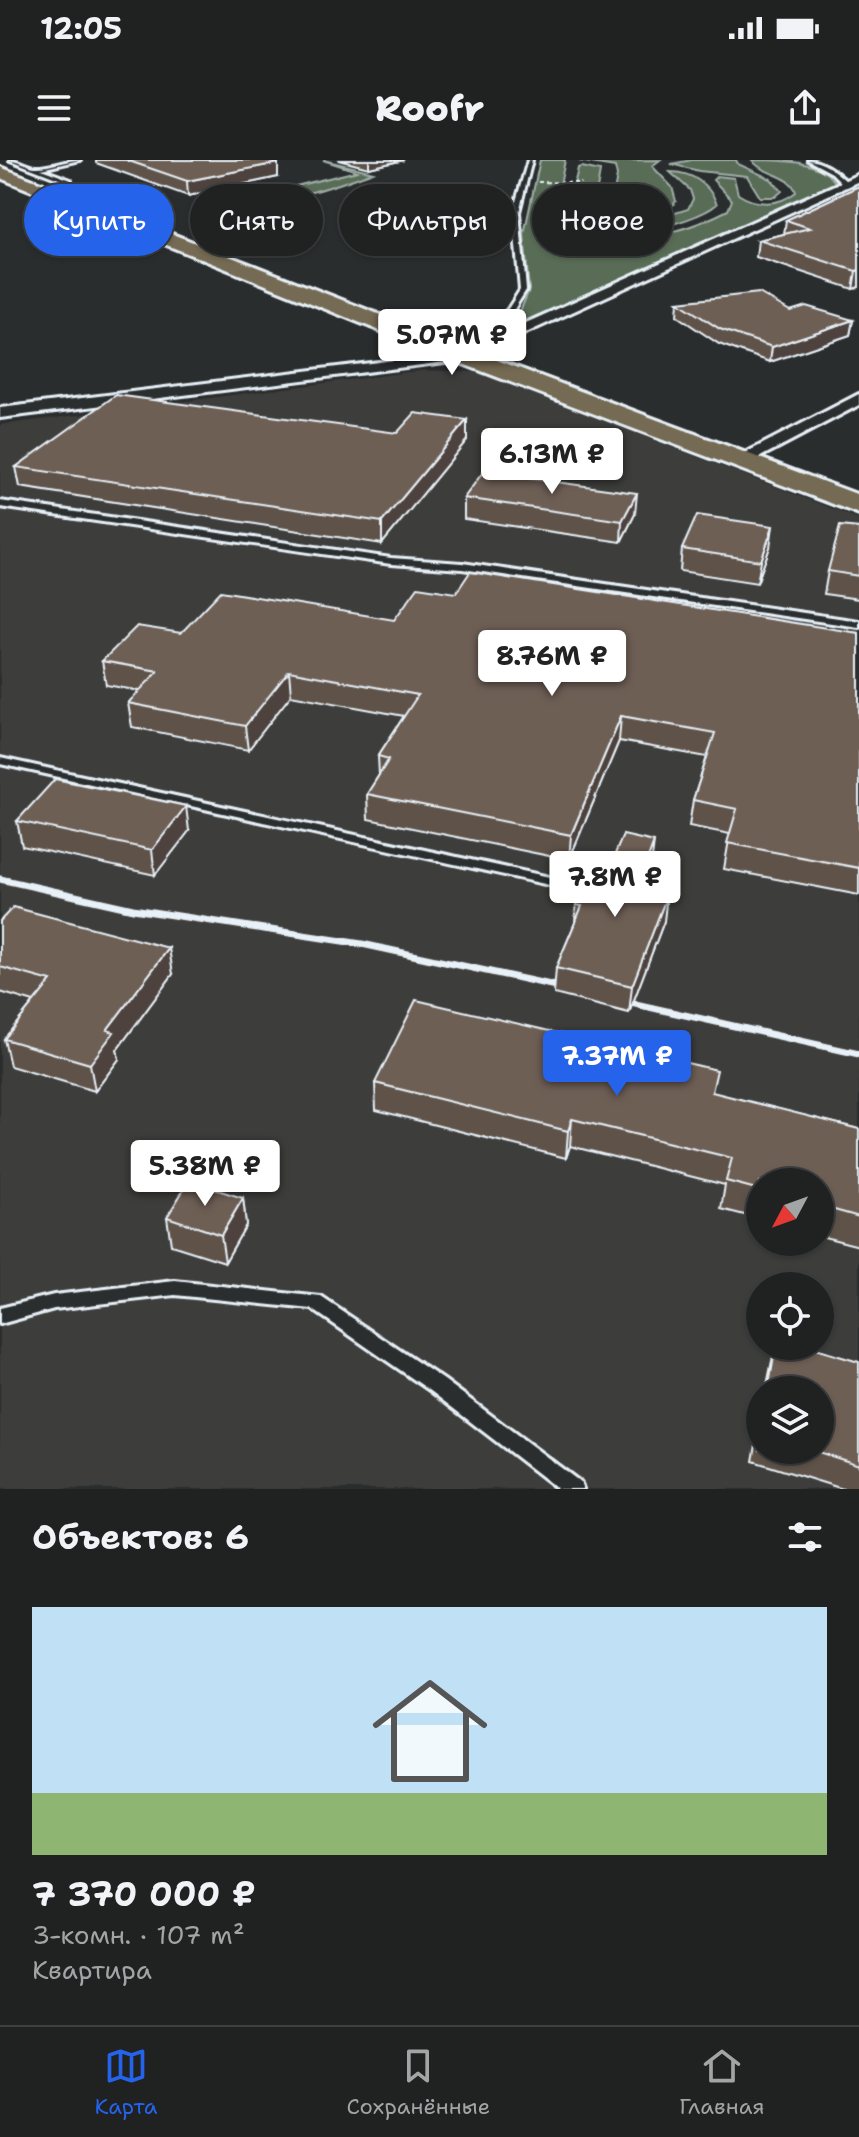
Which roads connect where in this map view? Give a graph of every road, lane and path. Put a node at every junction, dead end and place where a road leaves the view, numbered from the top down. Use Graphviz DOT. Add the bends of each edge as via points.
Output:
graph roads {
  1 [pos="12,160"];
  2 [pos="78,160"];
  3 [pos="530,160"];
  4 [pos="810,160"];
  5 [pos="35,168"];
  6 [pos="0,172"];
  7 [pos="852,180"];
  8 [pos="69,181"];
  9 [pos="551,182"];
  10 [pos="581,183"];
  11 [pos="464,356"];
  12 [pos="859,399"];
  13 [pos="0,413"];
  14 [pos="741,460"];
  15 [pos="0,504"];
  16 [pos="859,505"];
  17 [pos="859,624"];
  18 [pos="0,761"];
  19 [pos="554,882"];
  20 [pos="0,1316"];
  21 [pos="573,1489"];
  1 -- 5 [label="lane"];
  2 -- 5 [label="lane"];
  3 -- 11 [label="lane" via="516,212 523,290 511,310"];
  4 -- 7 [label="lane"];
  5 -- 8 [label="lane"];
  6 -- 11 [label="main road"];
  7 -- 11 [label="street"];
  9 -- 10 [label="path"];
  11 -- 13 [label="street"];
  11 -- 14 [label="main road"];
  12 -- 14 [label="street"];
  14 -- 16 [label="main road"];
  15 -- 17 [label="lane"];
  18 -- 19 [label="lane"];
  20 -- 21 [label="lane" via="54,1302 175,1288 315,1302 438,1386"];
}
